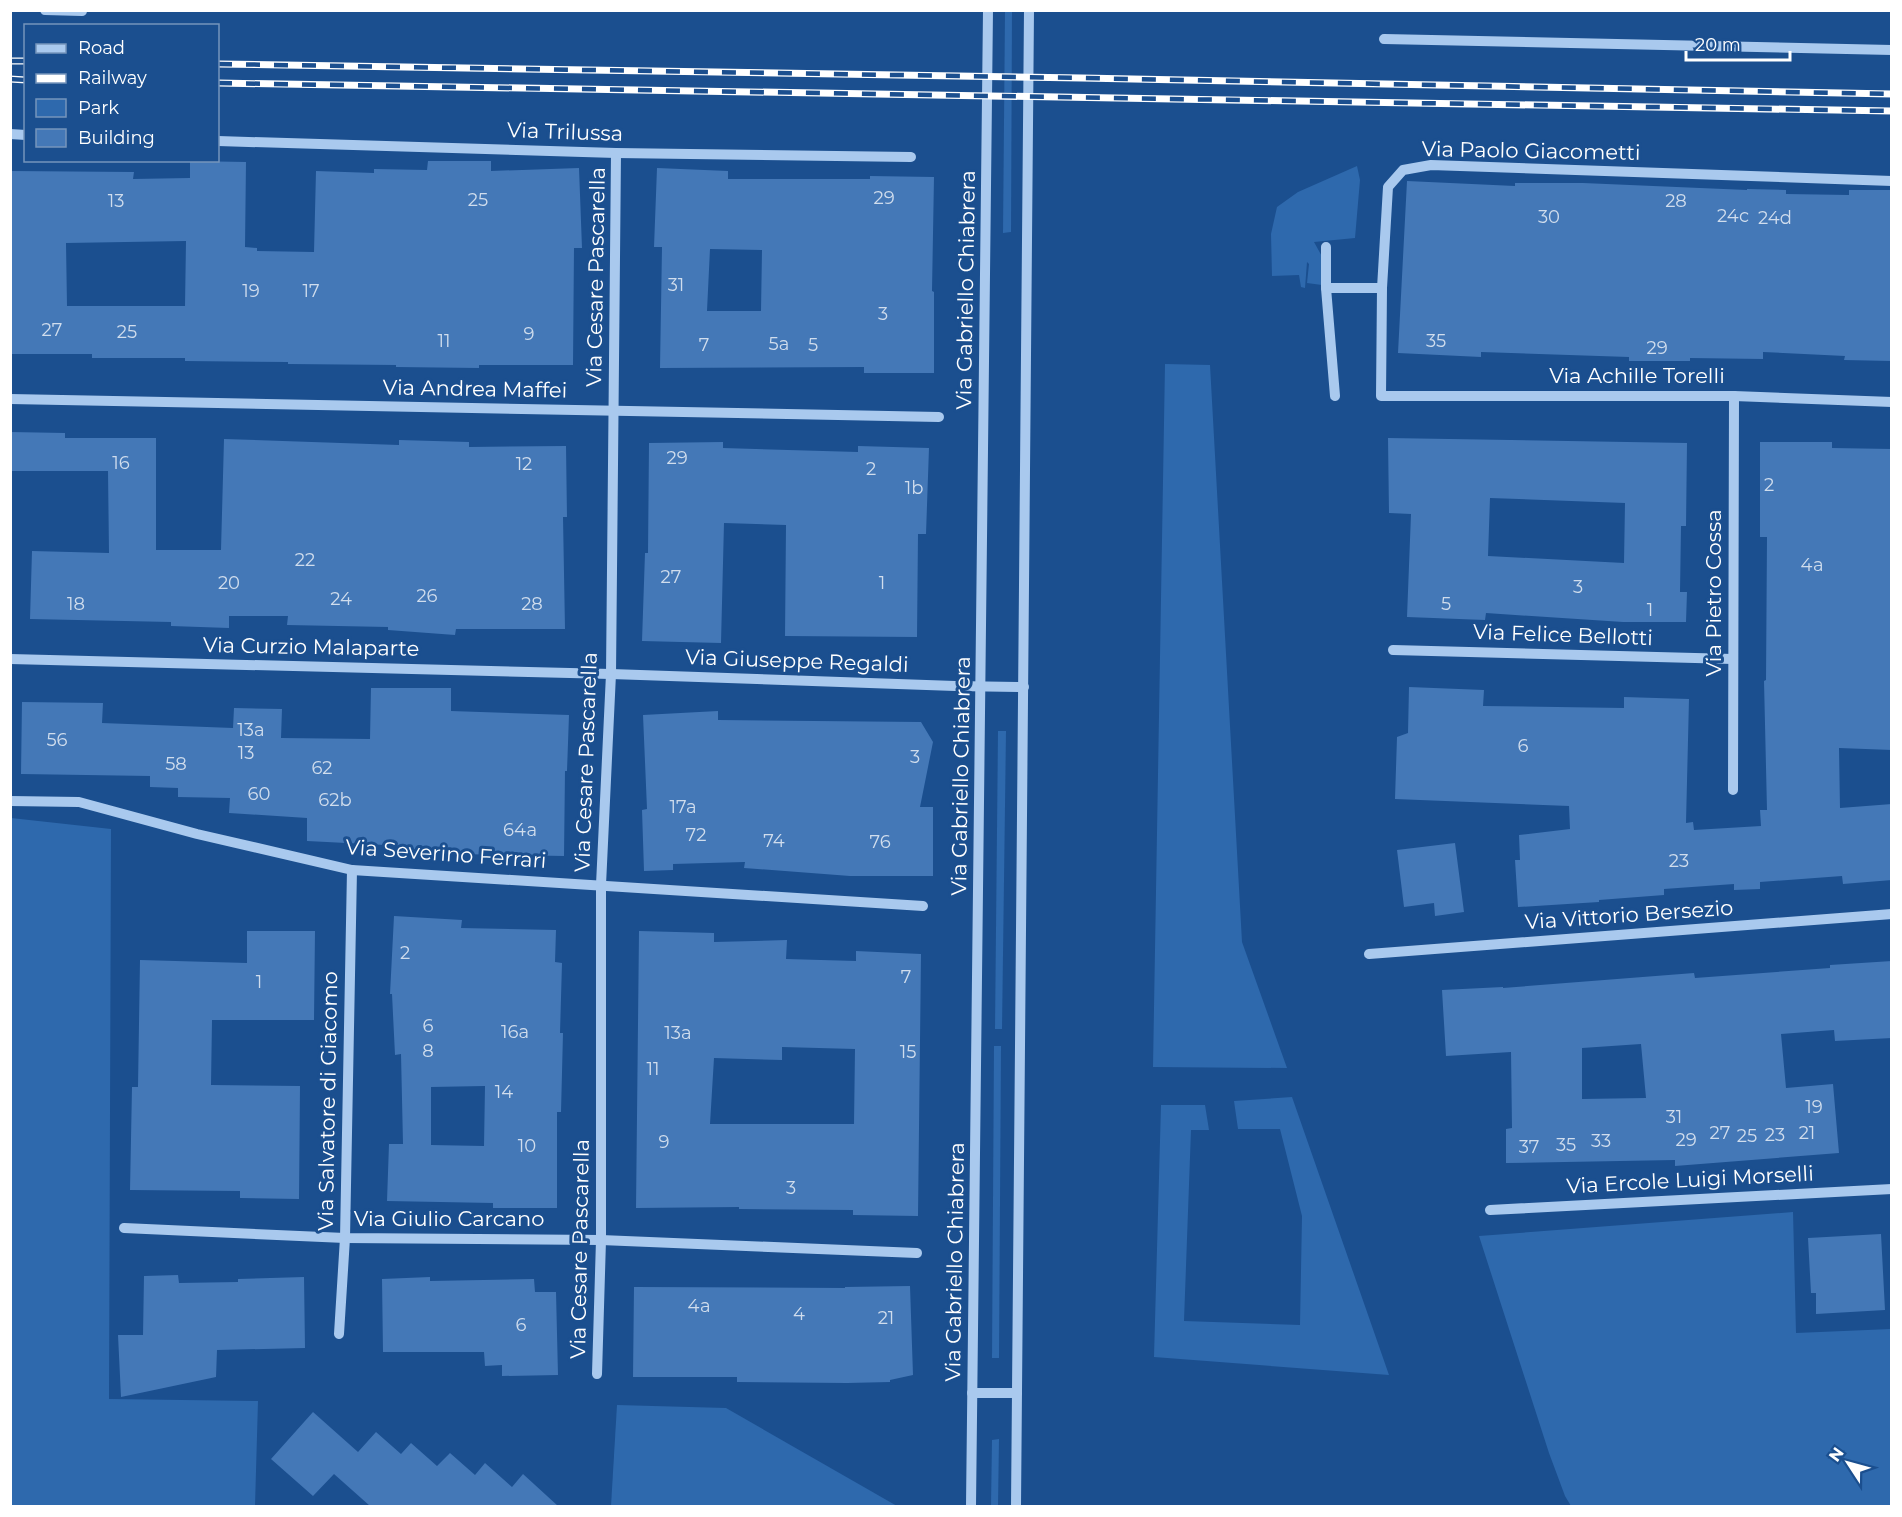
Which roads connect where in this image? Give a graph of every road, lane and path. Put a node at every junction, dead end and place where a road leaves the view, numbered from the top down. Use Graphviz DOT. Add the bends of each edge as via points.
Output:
graph roads {
  1 [pos="45,10"];
  2 [pos="988,10"];
  3 [pos="1029,10"];
  4 [pos="82,11"];
  5 [pos="1384,39"];
  6 [pos="1892,50"];
  7 [pos="219,141"];
  8 [pos="616,153"];
  9 [pos="911,157"];
  10 [pos="1892,181"];
  11 [pos="1326,247"];
  12 [pos="1326,288"];
  13 [pos="1382,288"];
  14 [pos="1335,396"];
  15 [pos="1382,396"];
  16 [pos="1734,396"];
  17 [pos="10,399"];
  18 [pos="1892,402"];
  19 [pos="614,412"];
  20 [pos="939,417"];
  21 [pos="1393,650"];
  22 [pos="10,658"];
  23 [pos="1732,659"];
  24 [pos="611,674"];
  25 [pos="982,687"];
  26 [pos="1024,687"];
  27 [pos="1733,790"];
  28 [pos="10,801"];
  29 [pos="352,870"];
  30 [pos="601,885"];
  31 [pos="923,906"];
  32 [pos="1892,914"];
  33 [pos="1369,954"];
  34 [pos="1892,1189"];
  35 [pos="1490,1210"];
  36 [pos="124,1228"];
  37 [pos="345,1238"];
  38 [pos="601,1240"];
  39 [pos="917,1253"];
  40 [pos="339,1334"];
  41 [pos="597,1374"];
  42 [pos="1017,1393"];
  43 [pos="972,1394"];
  44 [pos="971,1506"];
  45 [pos="1016,1506"];
  1 -- 4 [label="street"];
  2 -- 25 [label="street, Via Gabriello Chiabrera"];
  3 -- 26 [label="street"];
  5 -- 6 [label="street"];
  7 -- 8 [label="street, Via Trilussa"];
  8 -- 9 [label="street, Via Trilussa"];
  8 -- 19 [label="street, Via Cesare Pascarella"];
  10 -- 13 [label="street, Via Paolo Giacometti" via="1431,165 1403,170 1388,187"];
  11 -- 12 [label="street"];
  12 -- 13 [label="street"];
  12 -- 14 [label="street"];
  13 -- 15 [label="street, Via Paolo Giacometti"];
  15 -- 16 [label="street, Via Achille Torelli"];
  16 -- 18 [label="street, Via Achille Torelli"];
  16 -- 23 [label="street, Via Pietro Cossa"];
  17 -- 19 [label="street, Via Andrea Maffei"];
  19 -- 20 [label="street, Via Andrea Maffei"];
  19 -- 24 [label="street, Via Cesare Pascarella"];
  21 -- 23 [label="street, Via Felice Bellotti"];
  22 -- 24 [label="street, Via Curzio Malaparte"];
  23 -- 27 [label="street, Via Pietro Cossa"];
  24 -- 25 [label="street, Via Giuseppe Regaldi"];
  24 -- 30 [label="street, Via Cesare Pascarella"];
  25 -- 26 [label="street, Via Giuseppe Regaldi"];
  25 -- 43 [label="street, Via Gabriello Chiabrera"];
  26 -- 42 [label="street"];
  28 -- 29 [label="street, Via Severino Ferrari" via="80,802"];
  29 -- 30 [label="street, Via Severino Ferrari"];
  29 -- 37 [label="street, Via Salvatore di Giacomo"];
  30 -- 31 [label="street, Via Severino Ferrari"];
  30 -- 38 [label="street, Via Cesare Pascarella"];
  32 -- 33 [label="street, Via Vittorio Bersezio"];
  34 -- 35 [label="street, Via Ercole Luigi Morselli"];
  36 -- 37 [label="street, Via Giulio Carcano"];
  37 -- 38 [label="street, Via Giulio Carcano"];
  37 -- 40 [label="street, Via Salvatore di Giacomo"];
  38 -- 39 [label="street, Via Giulio Carcano"];
  38 -- 41 [label="street, Via Cesare Pascarella"];
  42 -- 43 [label="street"];
  42 -- 45 [label="street"];
  43 -- 44 [label="street, Via Gabriello Chiabrera"];
}
